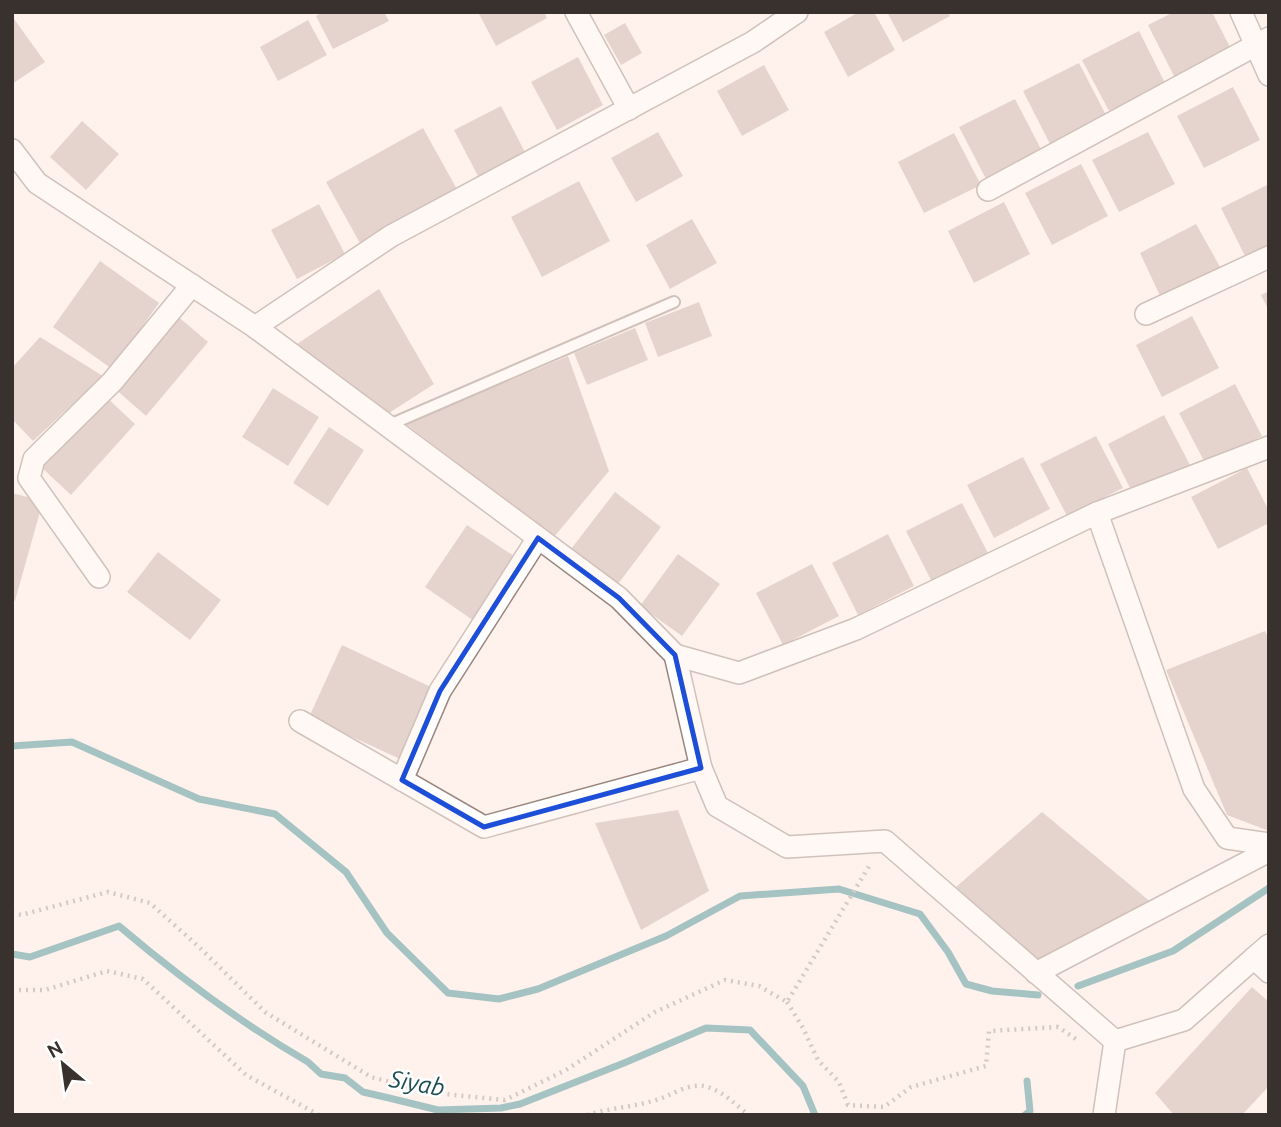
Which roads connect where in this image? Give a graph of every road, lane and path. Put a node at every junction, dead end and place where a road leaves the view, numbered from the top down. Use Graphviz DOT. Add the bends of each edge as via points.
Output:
graph roads {
  1 [pos="576,12"];
  2 [pos="797,12"];
  3 [pos="1241,12"];
  4 [pos="1262,42"];
  5 [pos="1269,75"];
  6 [pos="629,109"];
  7 [pos="12,150"];
  8 [pos="988,190"];
  9 [pos="1269,257"];
  10 [pos="192,285"];
  11 [pos="674,302"];
  12 [pos="1146,314"];
  13 [pos="255,327"];
  14 [pos="387,426"];
  15 [pos="1269,447"];
  16 [pos="20,478"];
  17 [pos="1097,513"];
  18 [pos="538,538"];
  19 [pos="99,577"];
  20 [pos="675,655"];
  21 [pos="300,721"];
  22 [pos="701,768"];
  23 [pos="402,780"];
  24 [pos="1269,844"];
  25 [pos="1269,851"];
  26 [pos="858,885"];
  27 [pos="12,913"];
  28 [pos="1264,958"];
  29 [pos="1036,973"];
  30 [pos="12,990"];
  31 [pos="787,1002"];
  32 [pos="1079,1041"];
  33 [pos="1115,1041"];
  34 [pos="318,1115"];
  35 [pos="587,1115"];
  36 [pos="749,1115"];
  37 [pos="1104,1115"];
  1 -- 6 [label="street"];
  2 -- 6 [label="street" via="753,42"];
  3 -- 4 [label="street"];
  4 -- 5 [label="street"];
  4 -- 8 [label="street"];
  6 -- 13 [label="street" via="391,236"];
  7 -- 10 [label="street" via="37,183"];
  9 -- 12 [label="street"];
  10 -- 13 [label="street"];
  10 -- 16 [label="street" via="112,382"];
  11 -- 14 [label="lane"];
  13 -- 14 [label="street"];
  14 -- 18 [label="street"];
  15 -- 17 [label="street"];
  16 -- 19 [label="street"];
  17 -- 20 [label="street" via="856,629 740,673"];
  17 -- 24 [label="street" via="1195,789 1227,838"];
  18 -- 20 [label="street" via="619,598"];
  18 -- 23 [label="street" via="440,691"];
  20 -- 22 [label="street"];
  21 -- 23 [label="street"];
  22 -- 23 [label="street" via="484,827"];
  22 -- 29 [label="street" via="717,806 787,847 885,841"];
  25 -- 29 [label="street"];
  26 -- 31 [label="path"];
  27 -- 31 [label="path" via="21,915 108,892 150,903 265,1013 371,1077 434,1093 505,1100 566,1070 655,1012 725,980 759,986"];
  28 -- 33 [label="street" via="1184,1020"];
  29 -- 33 [label="street"];
  30 -- 34 [label="path" via="45,990 107,971 143,979 247,1075"];
  31 -- 32 [label="path" via="818,1060 839,1082 848,1105 884,1107 911,1087 986,1066 989,1031 1058,1027"];
  33 -- 37 [label="street"];
  35 -- 36 [label="path" via="702,1086 728,1096"];
}
